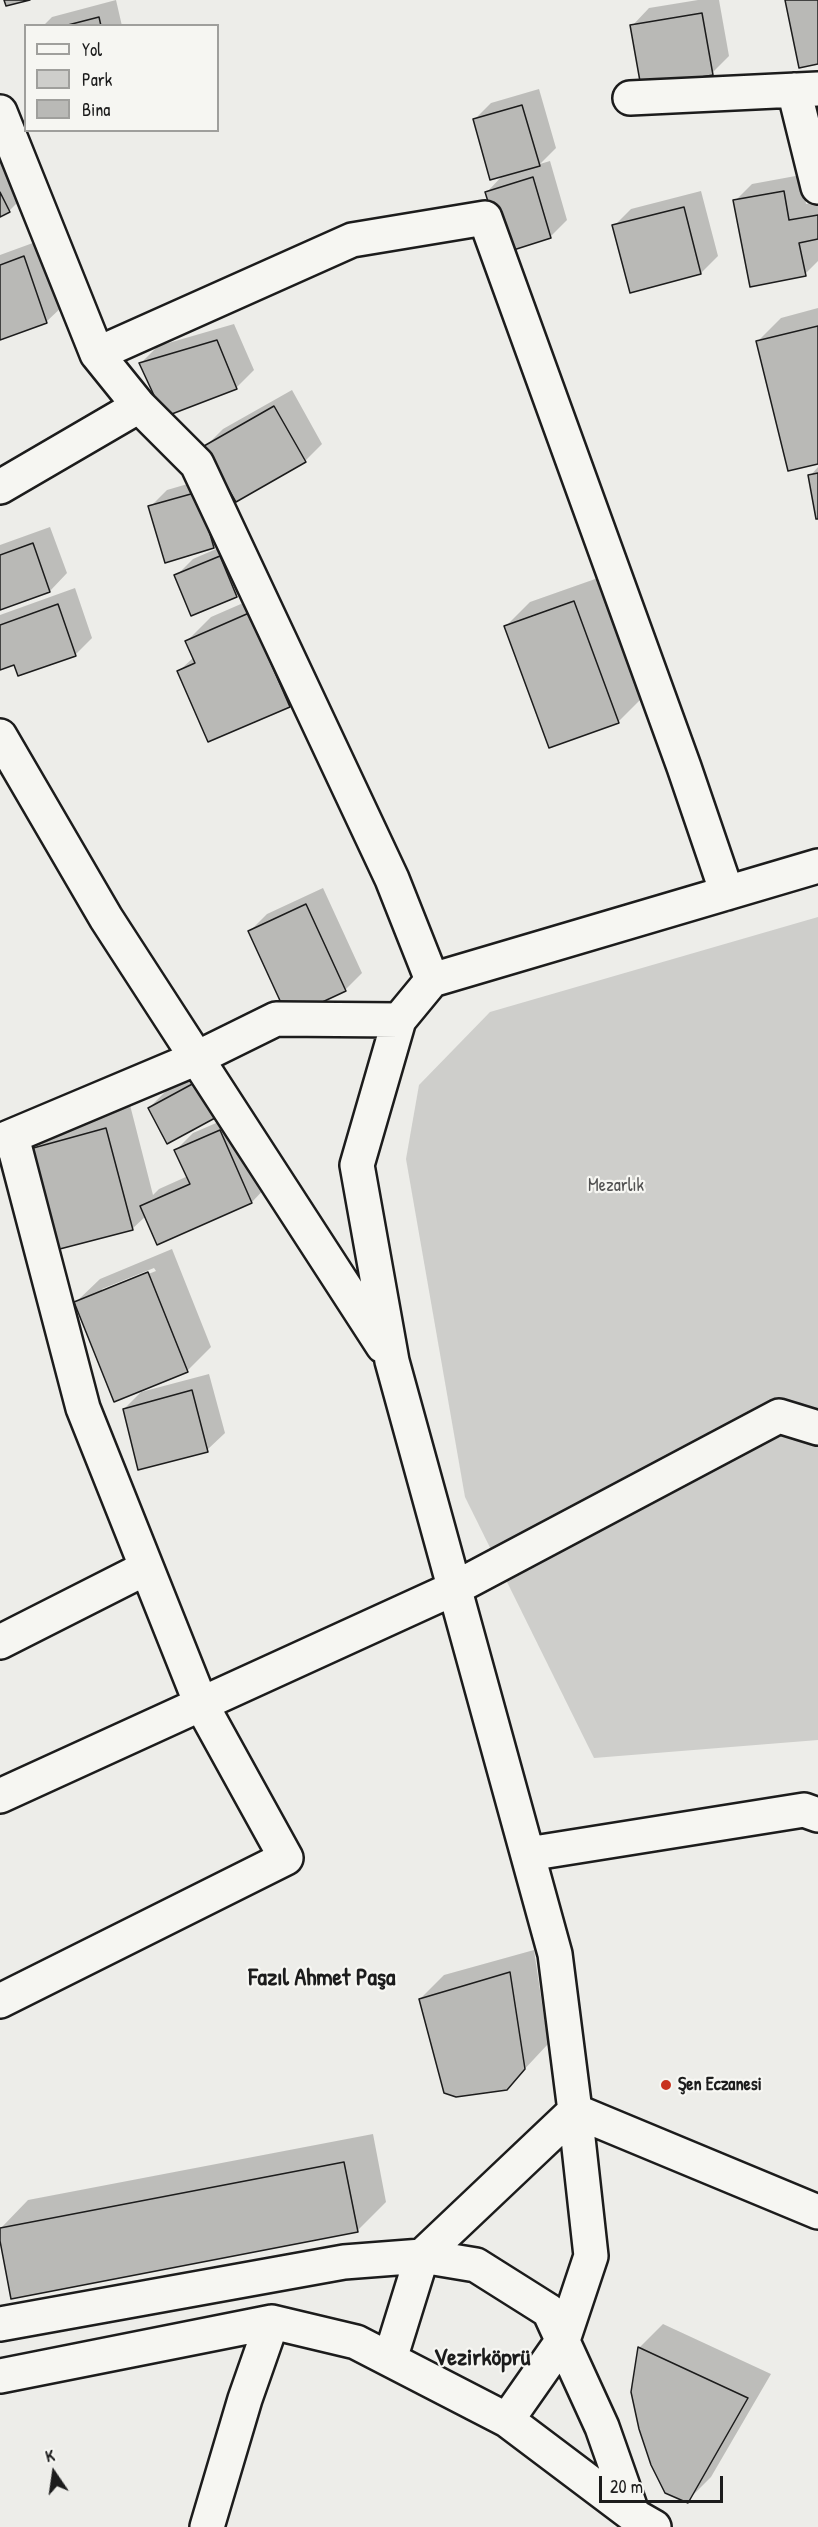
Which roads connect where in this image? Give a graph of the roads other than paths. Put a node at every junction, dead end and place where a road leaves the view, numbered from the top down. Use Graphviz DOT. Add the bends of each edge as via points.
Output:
graph roads {
  1 [pos="806,89"];
  2 [pos="630,98"];
  3 [pos="0,112"];
  4 [pos="818,187"];
  5 [pos="97,354"];
  6 [pos="139,406"];
  7 [pos="0,486"];
  8 [pos="0,736"];
  9 [pos="818,866"];
  10 [pos="727,893"];
  11 [pos="432,980"];
  12 [pos="399,1020"];
  13 [pos="197,1058"];
  14 [pos="6,1139"];
  15 [pos="392,1360"];
  16 [pos="818,1428"];
  17 [pos="146,1568"];
  18 [pos="454,1588"];
  19 [pos="0,1642"];
  20 [pos="201,1704"];
  21 [pos="0,1796"];
  22 [pos="818,1815"];
  23 [pos="528,1854"];
  24 [pos="0,2001"];
  25 [pos="575,2111"];
  26 [pos="818,2212"];
  27 [pos="422,2256"];
  28 [pos="272,2322"];
  29 [pos="0,2324"];
  30 [pos="563,2340"];
  31 [pos="390,2359"];
  32 [pos="0,2376"];
  33 [pos="507,2420"];
  34 [pos="637,2523"];
  35 [pos="207,2527"];
  1 -- 2 [label="street"];
  1 -- 4 [label="street"];
  3 -- 5 [label="street"];
  5 -- 6 [label="street"];
  5 -- 10 [label="street" via="352,240 485,218"];
  6 -- 7 [label="street"];
  6 -- 11 [label="street" via="196,464 392,879"];
  8 -- 13 [label="street" via="106,918"];
  9 -- 10 [label="street"];
  10 -- 11 [label="street"];
  11 -- 12 [label="street"];
  12 -- 13 [label="street" via="276,1019"];
  12 -- 15 [label="street" via="357,1165"];
  13 -- 14 [label="street"];
  13 -- 15 [label="street"];
  14 -- 17 [label="street" via="83,1408"];
  15 -- 18 [label="street"];
  16 -- 18 [label="street" via="779,1416"];
  17 -- 19 [label="street"];
  17 -- 20 [label="street"];
  18 -- 20 [label="street"];
  18 -- 23 [label="street"];
  20 -- 21 [label="street"];
  20 -- 24 [label="street" via="286,1858"];
  22 -- 23 [label="street" via="804,1810"];
  23 -- 25 [label="street" via="555,1954"];
  25 -- 26 [label="street"];
  25 -- 27 [label="street"];
  25 -- 30 [label="street" via="591,2256"];
  27 -- 29 [label="street" via="344,2262"];
  27 -- 30 [label="street" via="476,2265 549,2311"];
  27 -- 31 [label="street"];
  28 -- 31 [label="street" via="356,2342"];
  28 -- 32 [label="street"];
  28 -- 35 [label="street"];
  30 -- 33 [label="street"];
  30 -- 34 [label="street" via="602,2427"];
  31 -- 33 [label="street"];
  33 -- 34 [label="street"];
}
